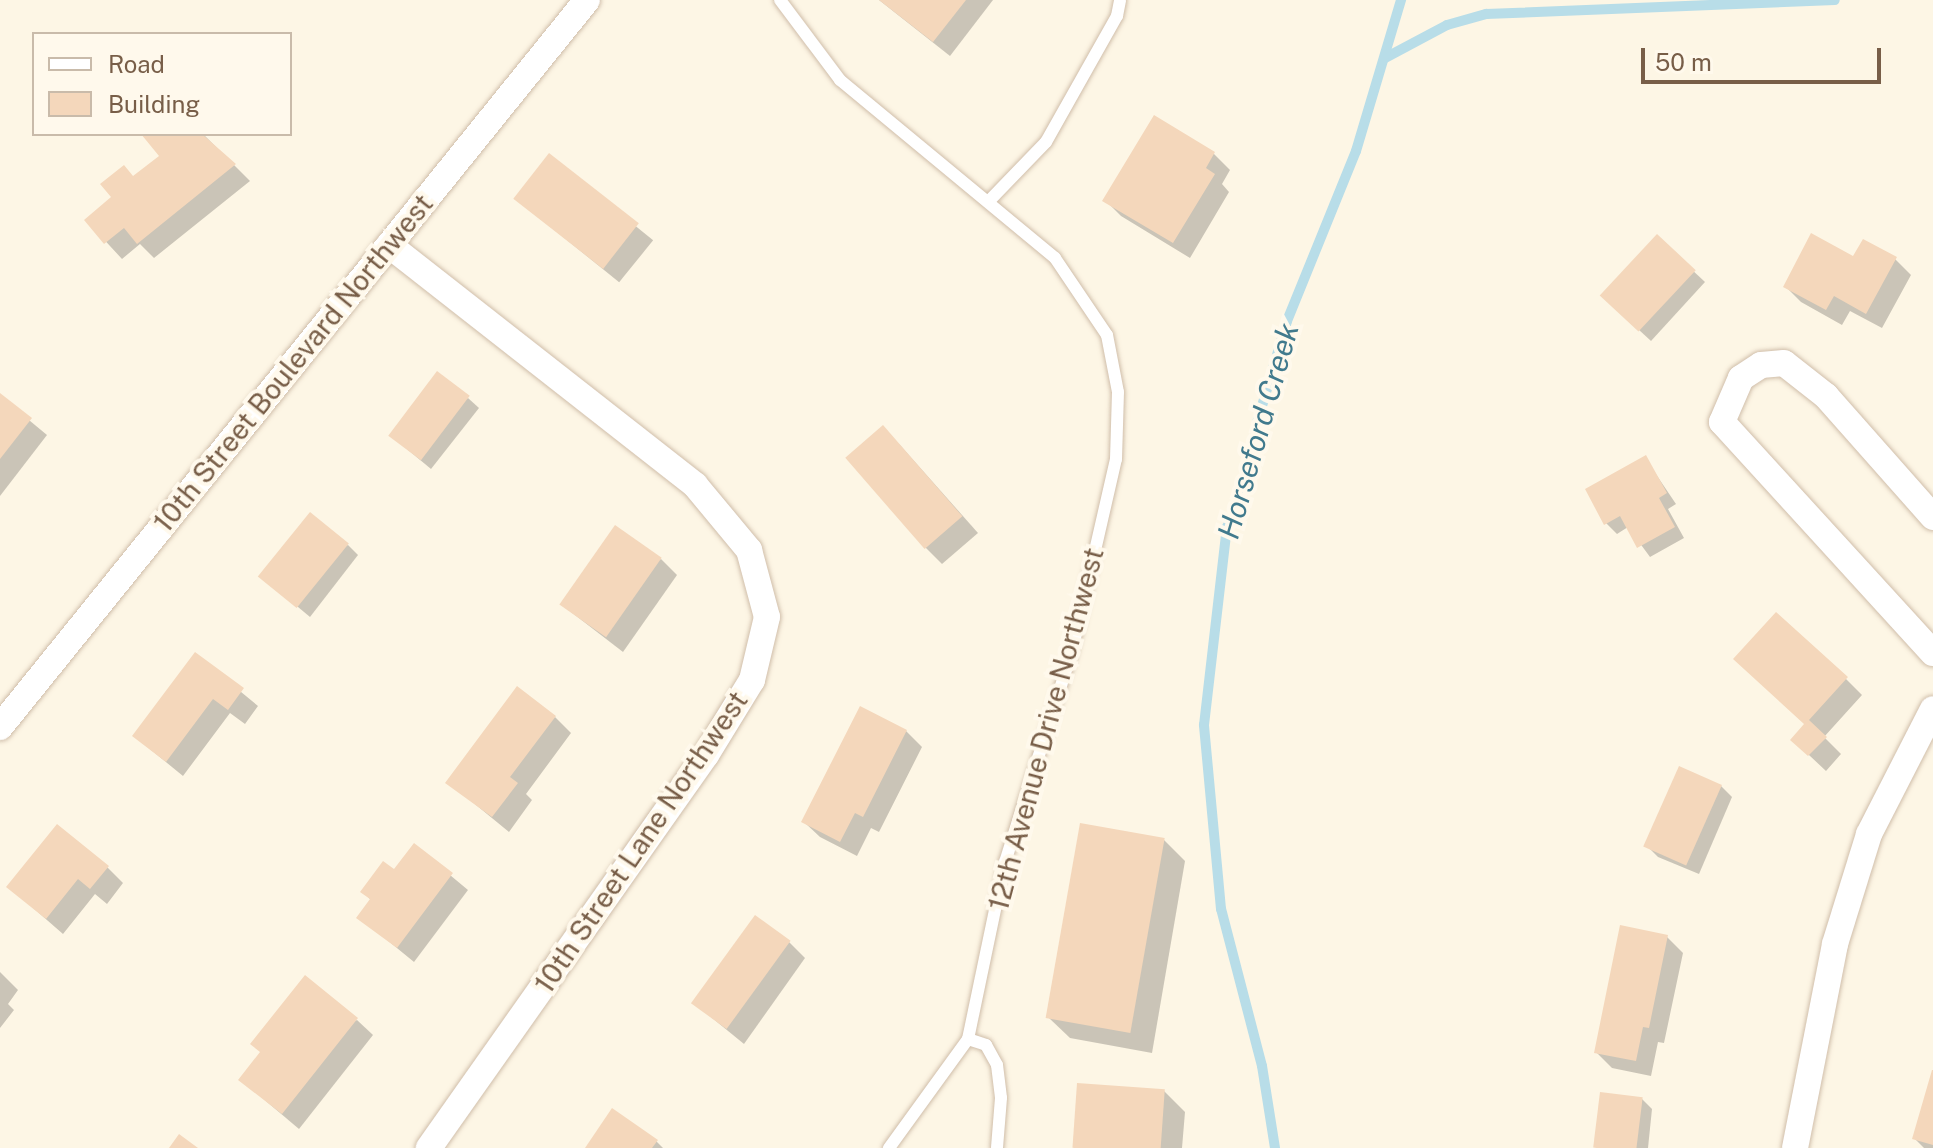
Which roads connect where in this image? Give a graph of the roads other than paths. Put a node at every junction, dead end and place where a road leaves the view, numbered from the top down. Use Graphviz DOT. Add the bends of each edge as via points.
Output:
graph roads {
  1 [pos="587,0"];
  2 [pos="780,0"];
  3 [pos="1120,0"];
  4 [pos="989,201"];
  5 [pos="389,245"];
  6 [pos="1933,517"];
  7 [pos="1933,653"];
  8 [pos="1933,709"];
  9 [pos="0,727"];
  10 [pos="968,1039"];
  11 [pos="429,1148"];
  12 [pos="889,1148"];
  13 [pos="997,1148"];
  14 [pos="1795,1148"];
  1 -- 5 [label="street, 10th Street Boulevard Northwest"];
  2 -- 4 [label="lane, 12th Avenue Drive Northwest" via="840,80"];
  3 -- 4 [label="lane" via="1117,16 1046,142"];
  4 -- 10 [label="lane, 12th Avenue Drive Northwest" via="1055,258 1107,335 1118,392 1117,446 1072,651 1005,862"];
  5 -- 9 [label="street, 10th Street Boulevard Northwest"];
  5 -- 11 [label="street, 10th Street Lane Northwest" via="695,485 749,550 767,617 752,680 706,755"];
  6 -- 7 [label="street" via="1826,396 1784,363 1761,365 1741,378 1722,422"];
  8 -- 14 [label="street" via="1869,834 1835,944"];
  10 -- 12 [label="lane"];
  10 -- 13 [label="lane" via="986,1045 997,1065"];
}
